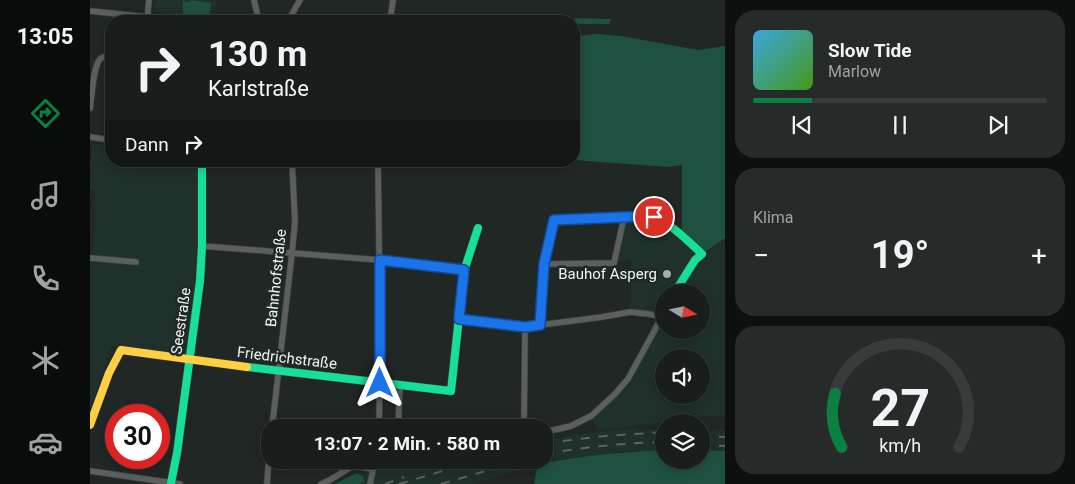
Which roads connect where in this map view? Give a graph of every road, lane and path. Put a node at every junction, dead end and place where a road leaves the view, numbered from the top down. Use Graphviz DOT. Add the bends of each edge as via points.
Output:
graph roads {
  1 [pos="149,0"];
  2 [pos="254,0"];
  3 [pos="300,0"];
  4 [pos="393,0"];
  5 [pos="90,11"];
  6 [pos="118,15"];
  7 [pos="147,15"];
  8 [pos="258,15"];
  9 [pos="291,15"];
  10 [pos="391,15"];
  11 [pos="105,56"];
  12 [pos="90,108"];
  13 [pos="90,137"];
  14 [pos="105,139"];
  15 [pos="202,167"];
  16 [pos="292,167"];
  17 [pos="378,167"];
  18 [pos="624,217"];
  19 [pos="478,228"];
  20 [pos="202,246"];
  21 [pos="292,253"];
  22 [pos="90,258"];
  23 [pos="380,260"];
  24 [pos="136,262"];
  25 [pos="544,264"];
  26 [pos="464,270"];
  27 [pos="680,284"];
  28 [pos="655,314"];
  29 [pos="459,319"];
  30 [pos="540,325"];
  31 [pos="525,327"];
  32 [pos="655,330"];
  33 [pos="190,359"];
  34 [pos="278,371"];
  35 [pos="380,383"];
  36 [pos="400,385"];
  37 [pos="273,419"];
  38 [pos="379,419"];
  39 [pos="398,419"];
  40 [pos="524,419"];
  41 [pos="90,426"];
  42 [pos="553,430"];
  43 [pos="268,469"];
  44 [pos="346,469"];
  45 [pos="362,469"];
  46 [pos="374,469"];
  47 [pos="90,471"];
  48 [pos="373,472"];
  49 [pos="176,483"];
  50 [pos="267,484"];
  51 [pos="321,484"];
  52 [pos="370,484"];
  1 -- 7 [label="street"];
  2 -- 8 [label="street"];
  3 -- 9 [label="street"];
  4 -- 10 [label="street"];
  5 -- 6 [label="street"];
  11 -- 12 [label="street" via="98,62"];
  13 -- 14 [label="street"];
  15 -- 20 [label="street, Seestraße"];
  16 -- 21 [label="street, Bahnhofstraße" via="295,222"];
  17 -- 23 [label="street"];
  18 -- 25 [label="street" via="554,220"];
  18 -- 25 [label="street" via="614,263"];
  18 -- 27 [label="street" via="657,218 702,254 694,260"];
  19 -- 26 [label="street"];
  20 -- 21 [label="street"];
  20 -- 33 [label="street, Seestraße"];
  21 -- 23 [label="street"];
  21 -- 34 [label="street, Bahnhofstraße"];
  22 -- 24 [label="street"];
  23 -- 26 [label="street"];
  23 -- 35 [label="street"];
  25 -- 30 [label="street"];
  26 -- 29 [label="street"];
  28 -- 30 [label="street" via="630,312"];
  29 -- 31 [label="street"];
  29 -- 36 [label="street, Friedrichstraße" via="451,391"];
  30 -- 31 [label="street"];
  31 -- 40 [label="street"];
  32 -- 42 [label="street" via="628,379 614,395 591,416"];
  33 -- 34 [label="street, Friedrichstraße"];
  33 -- 41 [label="street, Friedrichstraße" via="121,350"];
  33 -- 49 [label="street, Seestraße"];
  34 -- 35 [label="street, Friedrichstraße"];
  34 -- 37 [label="street, Bahnhofstraße"];
  35 -- 36 [label="street, Friedrichstraße"];
  35 -- 38 [label="street"];
  36 -- 39 [label="street"];
  43 -- 50 [label="street"];
  44 -- 51 [label="street"];
  45 -- 48 [label="street"];
  46 -- 48 [label="street"];
  47 -- 49 [label="street"];
  48 -- 52 [label="street"];
}
